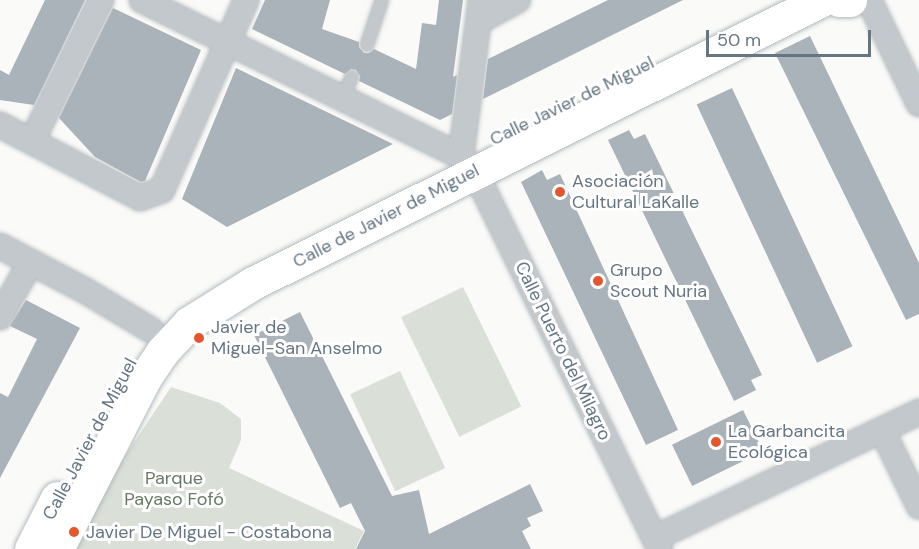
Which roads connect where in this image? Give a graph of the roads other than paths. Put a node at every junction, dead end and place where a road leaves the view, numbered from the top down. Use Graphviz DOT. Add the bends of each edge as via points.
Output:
graph roads {
  1 [pos="101,0"];
  2 [pos="142,0"];
  3 [pos="246,0"];
  4 [pos="382,0"];
  5 [pos="518,0"];
  6 [pos="777,0"];
  7 [pos="822,0"];
  8 [pos="838,0"];
  9 [pos="850,0"];
  10 [pos="869,0"];
  11 [pos="480,10"];
  12 [pos="228,41"];
  13 [pos="367,45"];
  14 [pos="919,104"];
  15 [pos="0,124"];
  16 [pos="32,141"];
  17 [pos="468,164"];
  18 [pos="0,246"];
  19 [pos="31,262"];
  20 [pos="6,306"];
  21 [pos="151,330"];
  22 [pos="919,412"];
  23 [pos="882,430"];
  24 [pos="919,506"];
  25 [pos="657,543"];
  26 [pos="31,549"];
  27 [pos="57,549"];
  1 -- 16 [label="street"];
  2 -- 12 [label="street"];
  3 -- 12 [label="street"];
  4 -- 13 [label="lane"];
  5 -- 11 [label="street"];
  6 -- 17 [label="street, Calle Javier de Miguel"];
  7 -- 17 [label="street, Calle de Javier de Miguel"];
  8 -- 9 [label="street"];
  10 -- 14 [label="street"];
  11 -- 17 [label="street"];
  12 -- 16 [label="street" via="162,190 140,198"];
  12 -- 17 [label="street" via="348,87"];
  15 -- 16 [label="street"];
  17 -- 21 [label="street, Calle Javier de Miguel" via="217,277"];
  17 -- 25 [label="street, Calle Puerto del Milagro"];
  17 -- 27 [label="street, Calle de Javier de Miguel" via="253,283 189,323 146,376"];
  18 -- 19 [label="street"];
  19 -- 20 [label="street"];
  19 -- 21 [label="street"];
  21 -- 26 [label="street, Calle Javier de Miguel" via="120,378"];
  22 -- 23 [label="street"];
  23 -- 24 [label="street"];
  23 -- 25 [label="street"];
}
